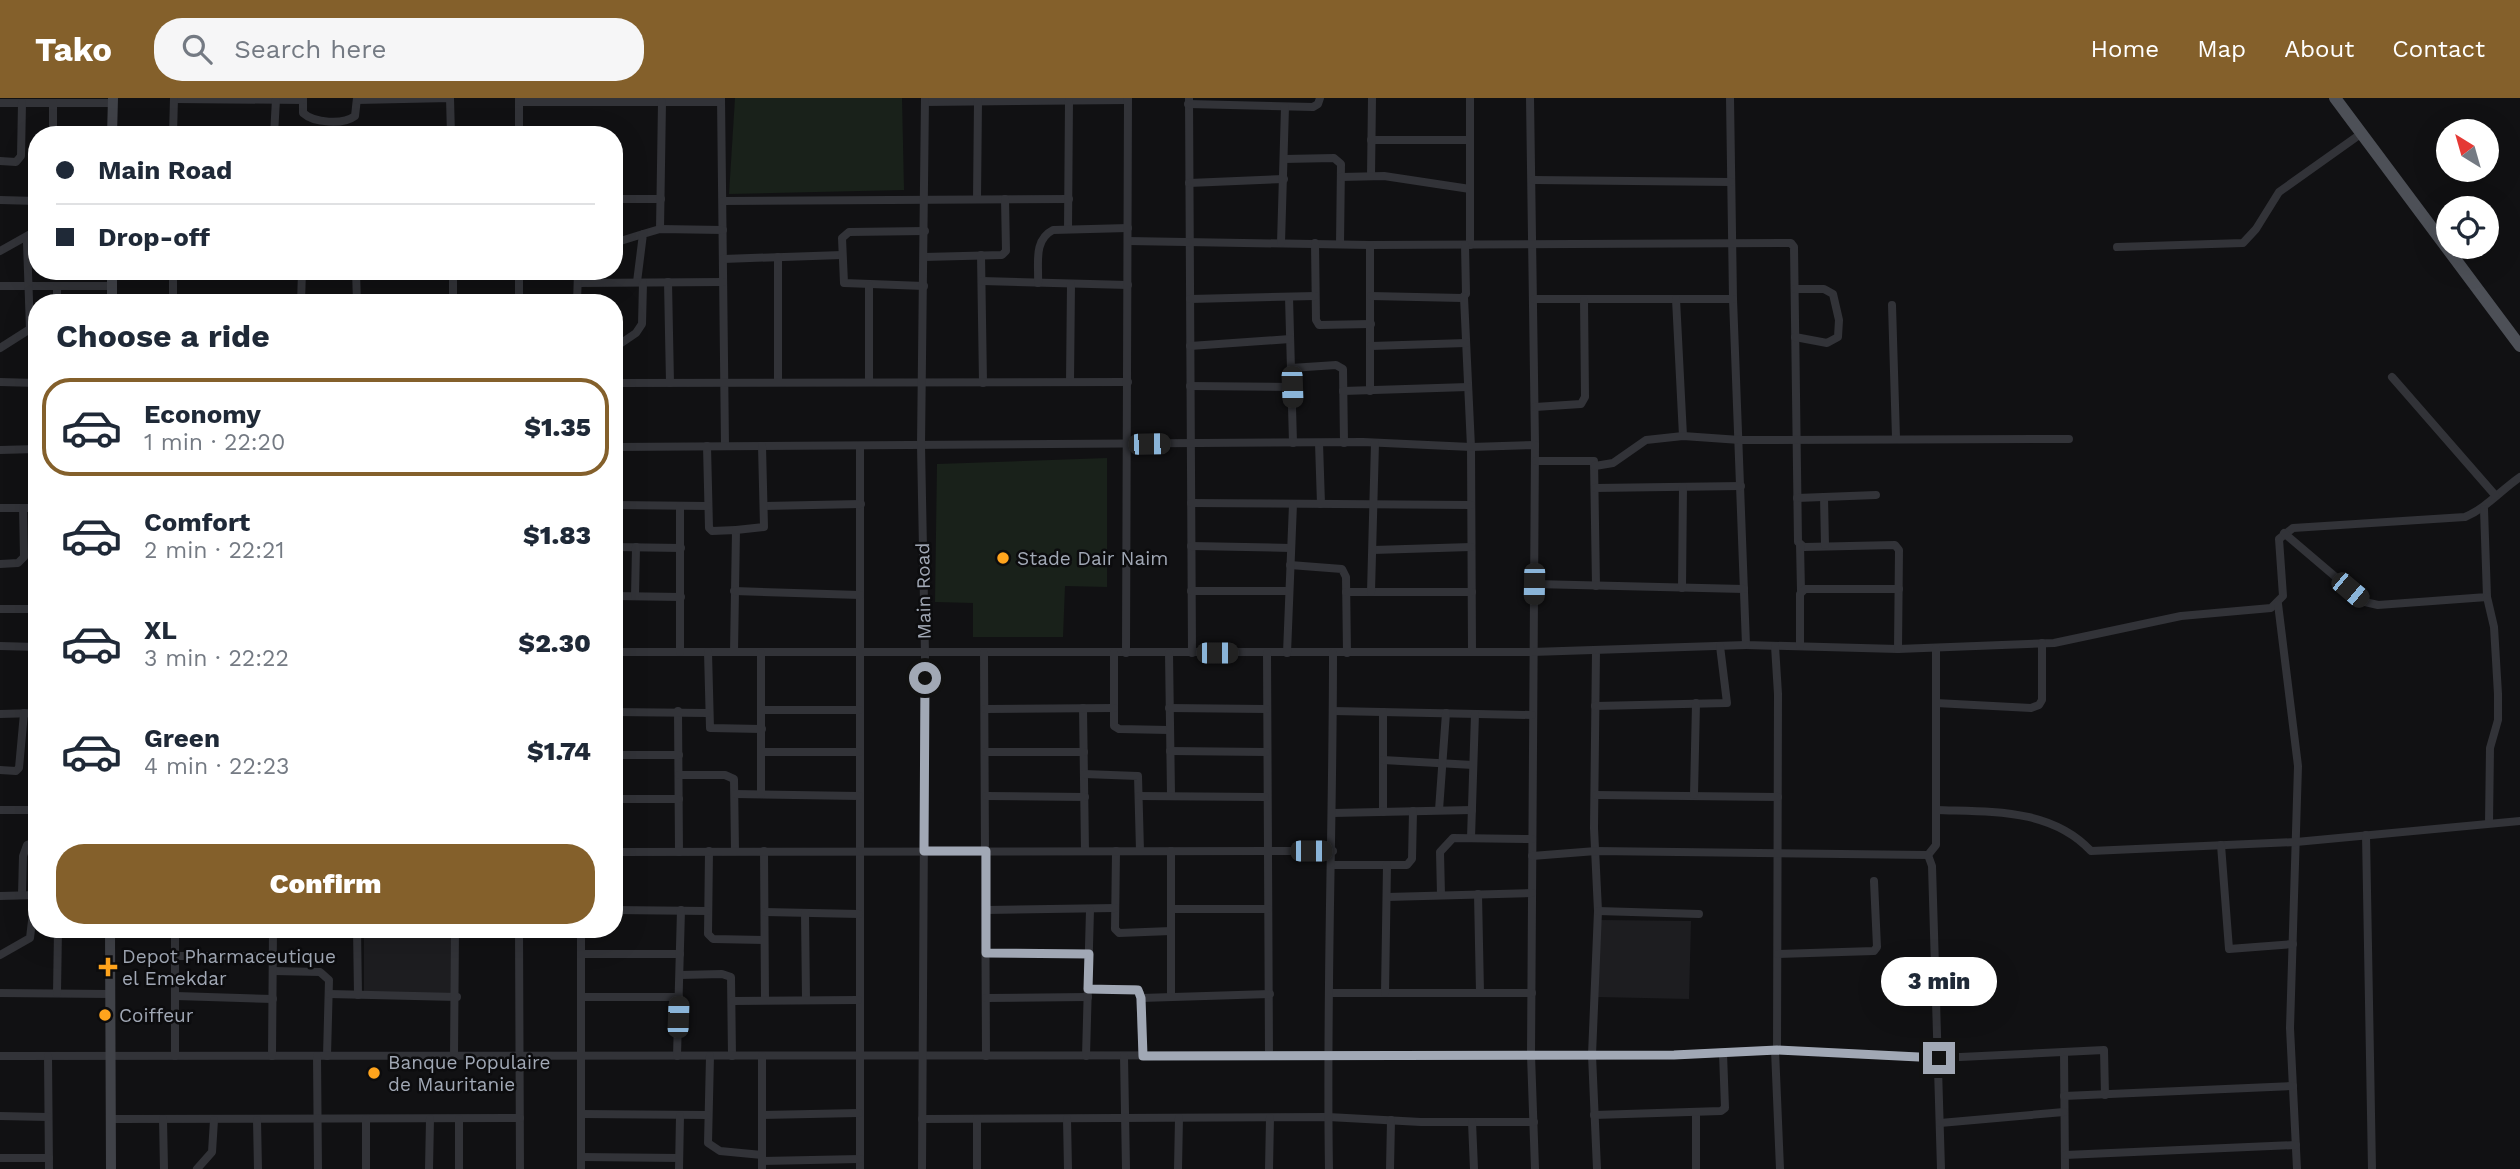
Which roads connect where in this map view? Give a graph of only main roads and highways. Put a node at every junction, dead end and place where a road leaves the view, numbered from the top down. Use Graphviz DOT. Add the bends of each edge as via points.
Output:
graph roads {
  1 [pos="2335,98"];
  2 [pos="2520,346"];
  1 -- 2 [label="main road"];
}
